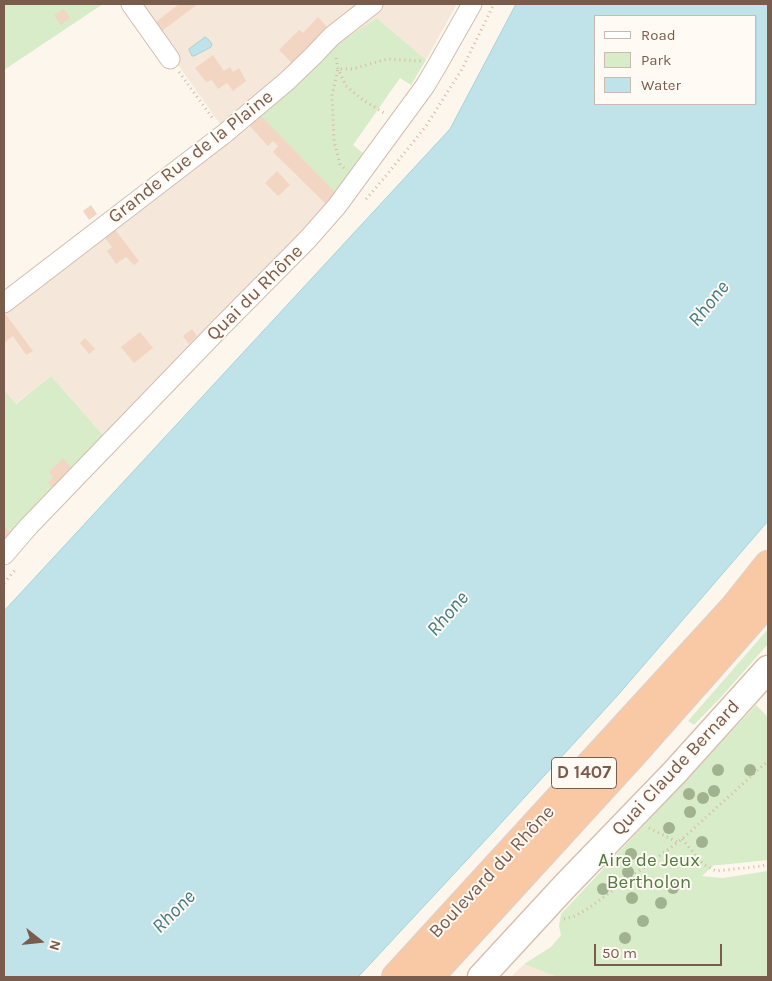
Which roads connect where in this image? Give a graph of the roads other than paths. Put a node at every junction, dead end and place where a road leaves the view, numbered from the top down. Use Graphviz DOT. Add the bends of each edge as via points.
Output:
graph roads {
  1 [pos="131,4"];
  2 [pos="373,4"];
  3 [pos="472,4"];
  4 [pos="170,59"];
  5 [pos="4,303"];
  6 [pos="4,555"];
  7 [pos="768,565"];
  8 [pos="768,601"];
  9 [pos="768,669"];
  10 [pos="396,977"];
  11 [pos="429,977"];
  12 [pos="481,977"];
  1 -- 4 [label="street"];
  2 -- 5 [label="street, Grande Rue de la Plaine" via="332,36 224,134"];
  3 -- 6 [label="street, Quai du Rhône" via="425,86 337,206"];
  7 -- 10 [label="highway, Boulevard du Rhône / D 1407" via="726,616"];
  8 -- 11 [label="highway, Boulevard du Rhône / D 1407"];
  9 -- 12 [label="main road, Quai Claude Bernard"];
}
